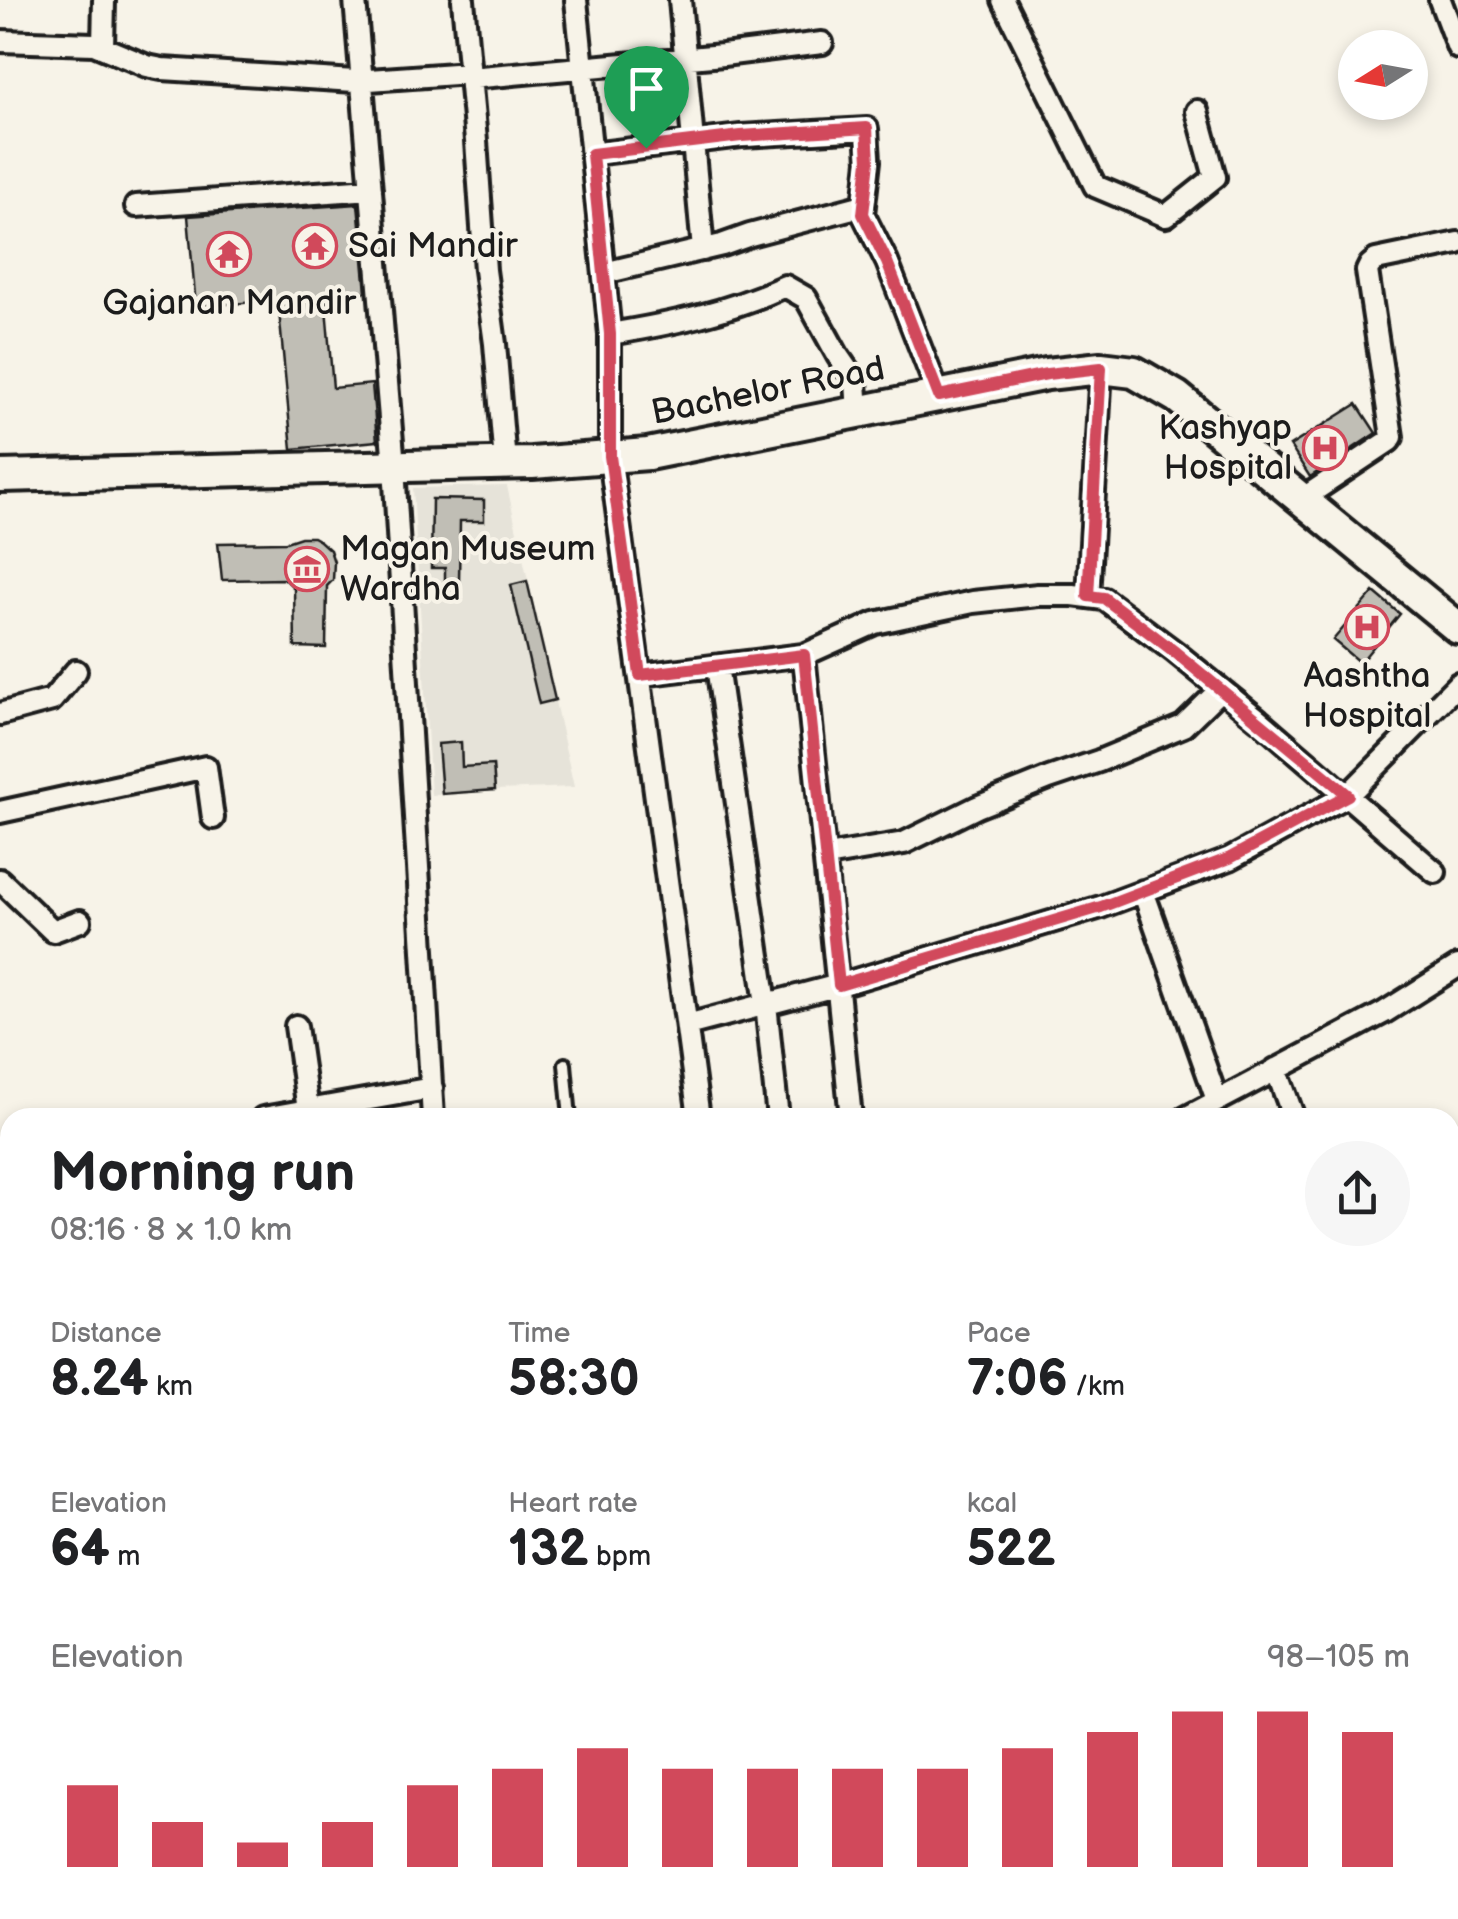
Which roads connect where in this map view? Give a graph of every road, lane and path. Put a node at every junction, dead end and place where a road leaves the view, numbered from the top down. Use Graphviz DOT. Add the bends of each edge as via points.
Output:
graph roads {
  1 [pos="104,0"];
  2 [pos="354,0"];
  3 [pos="463,0"];
  4 [pos="576,0"];
  5 [pos="680,0"];
  6 [pos="1003,0"];
  7 [pos="1447,4"];
  8 [pos="0,41"];
  9 [pos="822,43"];
  10 [pos="103,46"];
  11 [pos="1458,48"];
  12 [pos="686,58"];
  13 [pos="583,69"];
  14 [pos="470,76"];
  15 [pos="361,81"];
  16 [pos="1198,111"];
  17 [pos="693,142"];
  18 [pos="592,154"];
  19 [pos="370,189"];
  20 [pos="864,205"];
  21 [pos="136,206"];
  22 [pos="1458,243"];
  23 [pos="703,250"];
  24 [pos="604,273"];
  25 [pos="610,334"];
  26 [pos="1101,368"];
  27 [pos="939,396"];
  28 [pos="858,412"];
  29 [pos="610,456"];
  30 [pos="505,463"];
  31 [pos="394,466"];
  32 [pos="0,476"];
  33 [pos="1302,499"];
  34 [pos="1088,596"];
  35 [pos="1458,628"];
  36 [pos="804,655"];
  37 [pos="717,666"];
  38 [pos="76,671"];
  39 [pos="640,675"];
  40 [pos="1458,684"];
  41 [pos="1222,689"];
  42 [pos="0,714"];
  43 [pos="1348,795"];
  44 [pos="0,812"];
  45 [pos="212,818"];
  46 [pos="826,856"];
  47 [pos="1434,872"];
  48 [pos="0,880"];
  49 [pos="1144,891"];
  50 [pos="80,921"];
  51 [pos="1458,966"];
  52 [pos="839,985"];
  53 [pos="766,1004"];
  54 [pos="687,1025"];
  55 [pos="296,1026"];
  56 [pos="565,1064"];
  57 [pos="1276,1069"];
  58 [pos="432,1088"];
  59 [pos="1217,1100"];
  60 [pos="308,1108"];
  61 [pos="319,1108"];
  62 [pos="433,1108"];
  63 [pos="569,1108"];
  64 [pos="698,1108"];
  65 [pos="777,1108"];
  66 [pos="850,1108"];
  67 [pos="1203,1108"];
  68 [pos="1290,1108"];
  1 -- 10 [label="street"];
  2 -- 15 [label="street"];
  3 -- 14 [label="street"];
  4 -- 13 [label="street"];
  5 -- 12 [label="street"];
  6 -- 16 [label="street" via="1095,186 1166,216 1215,178"];
  7 -- 11 [label="street"];
  8 -- 10 [label="street"];
  9 -- 12 [label="street"];
  10 -- 15 [label="street" via="154,69"];
  12 -- 13 [label="street"];
  12 -- 17 [label="street"];
  13 -- 14 [label="street"];
  13 -- 18 [label="street"];
  14 -- 15 [label="street"];
  14 -- 30 [label="street"];
  15 -- 19 [label="street"];
  17 -- 18 [label="street"];
  17 -- 20 [label="street" via="867,128"];
  17 -- 23 [label="street"];
  18 -- 24 [label="street"];
  19 -- 21 [label="street"];
  19 -- 31 [label="street"];
  20 -- 23 [label="street"];
  20 -- 27 [label="street"];
  22 -- 33 [label="street" via="1370,265 1392,438"];
  23 -- 24 [label="street"];
  24 -- 25 [label="street"];
  25 -- 28 [label="street" via="712,314 785,286 806,298 856,382"];
  25 -- 29 [label="street"];
  26 -- 27 [label="main road, Bachelor Road"];
  26 -- 33 [label="main road, Bachelor Road" via="1134,372 1177,397"];
  26 -- 34 [label="street"];
  27 -- 28 [label="main road, Bachelor Road"];
  28 -- 29 [label="main road, Bachelor Road"];
  29 -- 30 [label="main road, Bachelor Road"];
  29 -- 39 [label="street"];
  30 -- 31 [label="main road, Bachelor Road"];
  31 -- 32 [label="main road, Bachelor Road"];
  31 -- 58 [label="street"];
  33 -- 35 [label="main road, Bachelor Road"];
  34 -- 36 [label="street" via="1038,595 874,623"];
  34 -- 41 [label="street" via="1104,598"];
  36 -- 37 [label="street"];
  36 -- 46 [label="street"];
  37 -- 39 [label="street"];
  37 -- 53 [label="street"];
  38 -- 42 [label="street" via="52,700"];
  39 -- 54 [label="street"];
  40 -- 43 [label="street"];
  41 -- 43 [label="street"];
  41 -- 46 [label="street" via="1183,726 977,806 904,843"];
  43 -- 47 [label="street"];
  43 -- 49 [label="street" via="1230,858"];
  44 -- 45 [label="street" via="206,767"];
  46 -- 52 [label="street"];
  48 -- 50 [label="street" via="54,930"];
  49 -- 52 [label="street"];
  49 -- 59 [label="street"];
  51 -- 57 [label="street"];
  52 -- 53 [label="street"];
  52 -- 66 [label="street"];
  53 -- 54 [label="street"];
  53 -- 65 [label="street"];
  54 -- 64 [label="street"];
  55 -- 60 [label="street"];
  56 -- 63 [label="lane"];
  57 -- 59 [label="street"];
  57 -- 68 [label="street"];
  58 -- 61 [label="street"];
  58 -- 62 [label="street"];
  59 -- 67 [label="street"];
}
